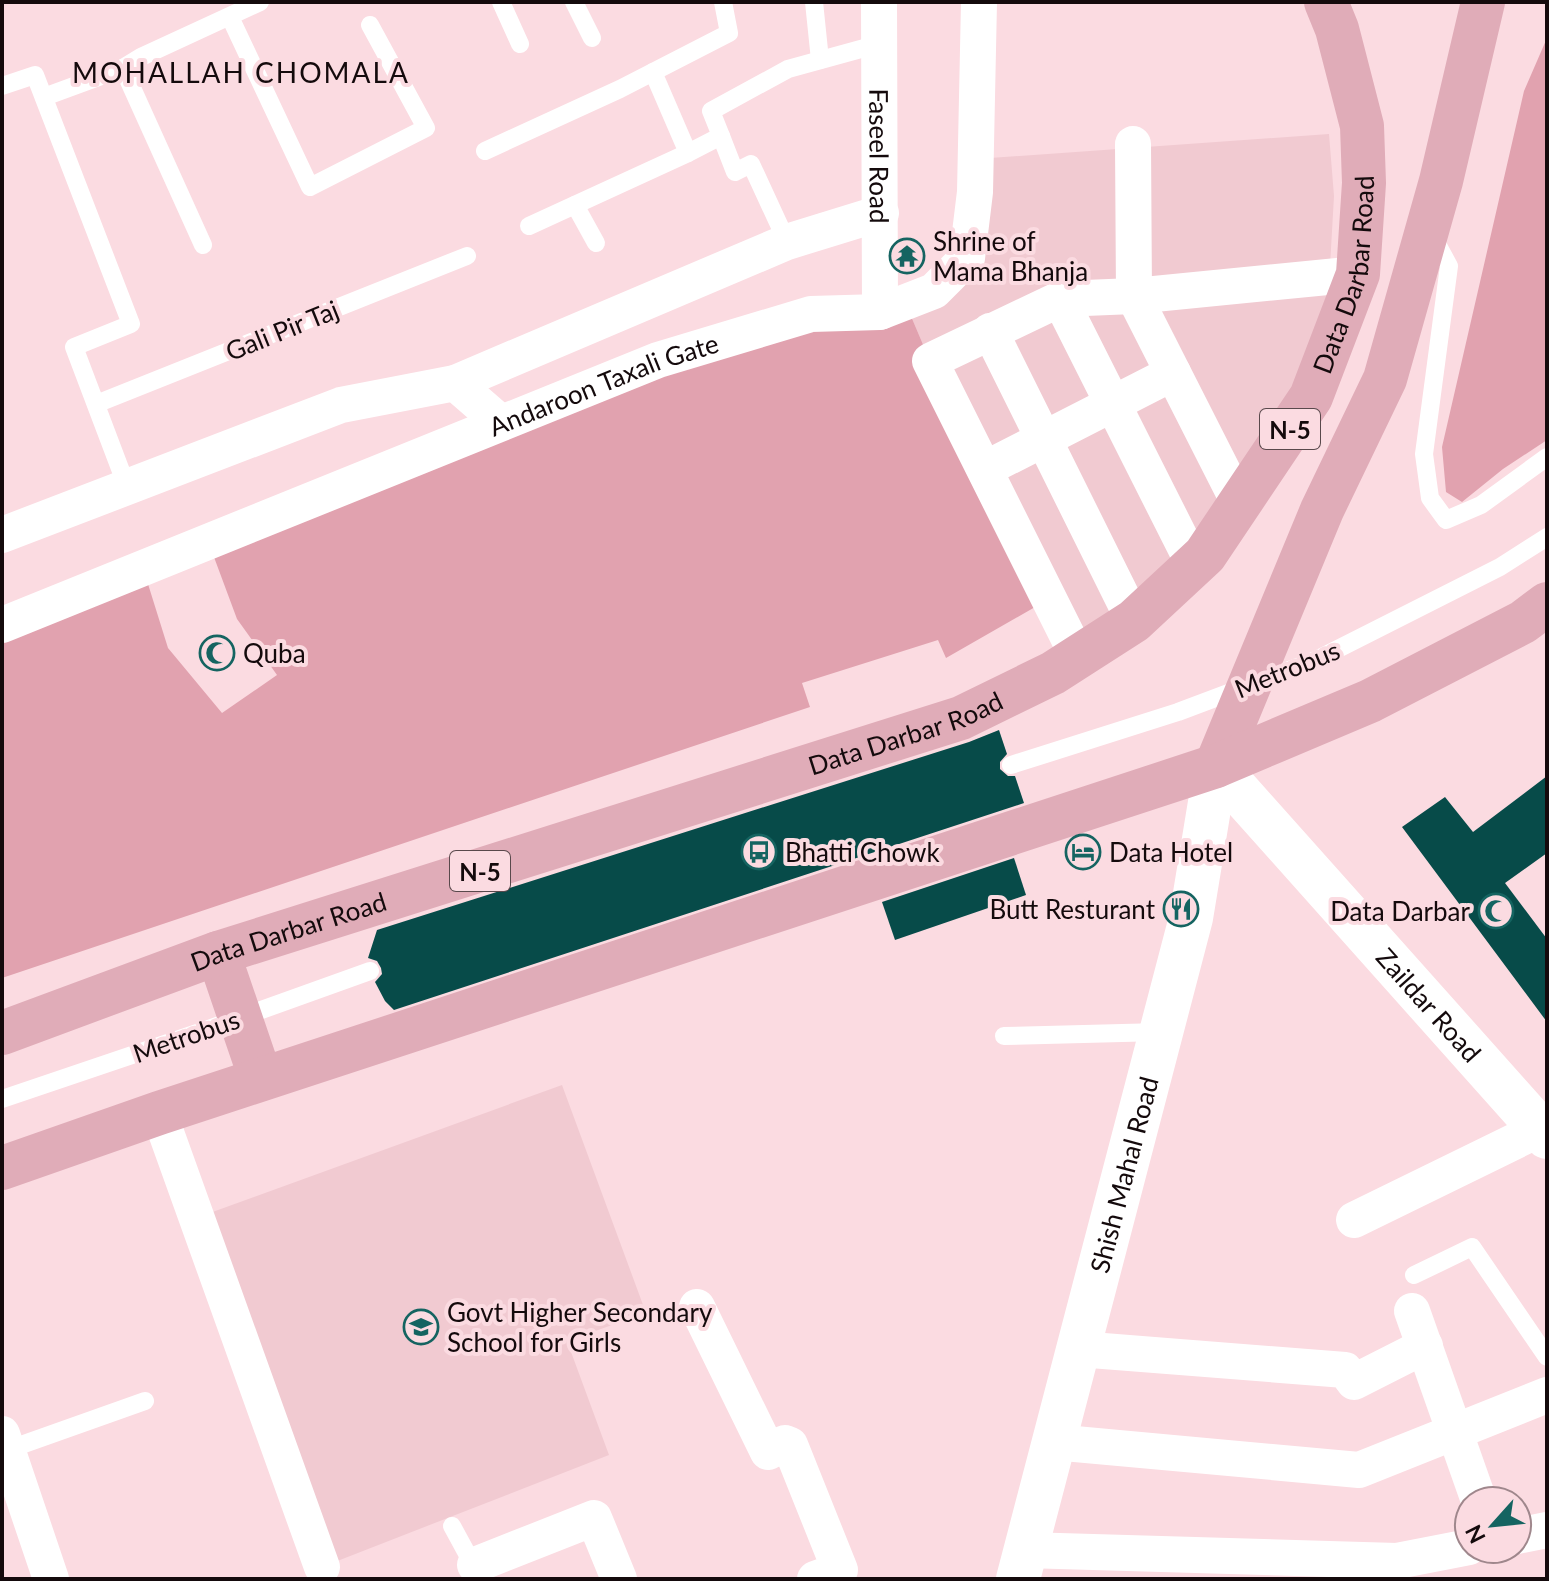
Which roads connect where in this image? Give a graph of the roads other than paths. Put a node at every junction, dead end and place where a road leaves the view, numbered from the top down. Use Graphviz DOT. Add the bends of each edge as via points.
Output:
graph roads {
  1 [pos="260,2"];
  2 [pos="501,2"];
  3 [pos="574,2"];
  4 [pos="723,2"];
  5 [pos="814,2"];
  6 [pos="879,2"];
  7 [pos="979,2"];
  8 [pos="1326,2"];
  9 [pos="1483,2"];
  10 [pos="230,17"];
  11 [pos="370,25"];
  12 [pos="592,38"];
  13 [pos="520,44"];
  14 [pos="879,44"];
  15 [pos="820,60"];
  16 [pos="123,68"];
  17 [pos="653,72"];
  18 [pos="2,86"];
  19 [pos="44,97"];
  20 [pos="721,136"];
  21 [pos="1133,144"];
  22 [pos="485,151"];
  23 [pos="688,153"];
  24 [pos="575,205"];
  25 [pos="881,213"];
  26 [pos="529,226"];
  27 [pos="1428,227"];
  28 [pos="787,242"];
  29 [pos="596,243"];
  30 [pos="203,245"];
  31 [pos="467,256"];
  32 [pos="1358,274"];
  33 [pos="1134,296"];
  34 [pos="1060,299"];
  35 [pos="880,312"];
  36 [pos="990,331"];
  37 [pos="1173,373"];
  38 [pos="455,383"];
  39 [pos="96,404"];
  40 [pos="1113,404"];
  41 [pos="501,423"];
  42 [pos="1043,439"];
  43 [pos="1547,457"];
  44 [pos="985,469"];
  45 [pos="127,487"];
  46 [pos="1240,505"];
  47 [pos="6,524"];
  48 [pos="1547,537"];
  49 [pos="1194,565"];
  50 [pos="1547,604"];
  51 [pos="1134,621"];
  52 [pos="2,625"];
  53 [pos="1078,657"];
  54 [pos="1011,765"];
  55 [pos="1216,766"];
  56 [pos="218,953"];
  57 [pos="370,971"];
  58 [pos="1161,1032"];
  59 [pos="2,1033"];
  60 [pos="1004,1036"];
  61 [pos="261,1079"];
  62 [pos="2,1099"];
  63 [pos="159,1113"];
  64 [pos="1544,1133"];
  65 [pos="2,1168"];
  66 [pos="1354,1220"];
  67 [pos="1414,1275"];
  68 [pos="697,1307"];
  69 [pos="1412,1311"];
  70 [pos="1425,1346"];
  71 [pos="1078,1349"];
  72 [pos="1547,1357"];
  73 [pos="1547,1395"];
  74 [pos="145,1401"];
  75 [pos="1456,1431"];
  76 [pos="5,1442"];
  77 [pos="1053,1442"];
  78 [pos="1474,1485"];
  79 [pos="15,1512"];
  80 [pos="452,1526"];
  81 [pos="1453,1553"];
  82 [pos="1022,1564"];
  83 [pos="322,1567"];
  84 [pos="1413,1569"];
  85 [pos="477,1572"];
  86 [pos="51,1579"];
  87 [pos="619,1579"];
  88 [pos="815,1579"];
  1 -- 10 [label="lane"];
  2 -- 13 [label="lane"];
  3 -- 12 [label="lane"];
  4 -- 17 [label="lane" via="729,33"];
  5 -- 15 [label="lane"];
  6 -- 14 [label="street, Faseel Road"];
  7 -- 35 [label="street, Andaroon Taxali Gate" via="975,192 967,258 934,291"];
  8 -- 32 [label="main road, Data Darbar Road / N-5" via="1362,126"];
  9 -- 27 [label="main road"];
  10 -- 11 [label="lane" via="310,187 426,128"];
  10 -- 16 [label="lane"];
  14 -- 15 [label="lane"];
  14 -- 25 [label="street, Faseel Road"];
  15 -- 20 [label="lane" via="788,69 711,111"];
  16 -- 19 [label="lane"];
  16 -- 30 [label="lane"];
  17 -- 22 [label="lane"];
  17 -- 23 [label="lane"];
  18 -- 19 [label="lane" via="35,75"];
  19 -- 39 [label="lane" via="131,324 74,347"];
  20 -- 23 [label="lane"];
  20 -- 28 [label="lane" via="735,172 751,164"];
  21 -- 33 [label="street"];
  23 -- 24 [label="lane"];
  24 -- 26 [label="lane"];
  24 -- 29 [label="lane"];
  25 -- 28 [label="street"];
  25 -- 35 [label="street, Faseel Road"];
  27 -- 43 [label="lane" via="1449,266 1424,454 1430,498 1446,520 1481,505"];
  27 -- 55 [label="main road" via="1385,379 1322,510"];
  28 -- 38 [label="street"];
  31 -- 39 [label="lane, Gali Pir Taj"];
  32 -- 33 [label="street"];
  32 -- 46 [label="main road, Data Darbar Road / N-5" via="1311,397"];
  33 -- 34 [label="street"];
  33 -- 37 [label="street"];
  34 -- 36 [label="street"];
  34 -- 40 [label="street"];
  35 -- 41 [label="street, Andaroon Taxali Gate" via="811,314 658,360"];
  36 -- 42 [label="street"];
  36 -- 44 [label="street" via="930,361"];
  37 -- 40 [label="street"];
  37 -- 46 [label="street"];
  38 -- 41 [label="street"];
  38 -- 45 [label="street" via="341,405"];
  39 -- 45 [label="lane"];
  40 -- 42 [label="street"];
  40 -- 49 [label="street"];
  41 -- 52 [label="street, Andaroon Taxali Gate"];
  42 -- 44 [label="street"];
  42 -- 51 [label="street"];
  44 -- 53 [label="street"];
  45 -- 47 [label="street"];
  46 -- 49 [label="main road, Data Darbar Road / N-5"];
  48 -- 54 [label="lane, Metrobus" via="1500,567 1316,660 1178,712"];
  49 -- 51 [label="main road, Data Darbar Road / N-5"];
  50 -- 55 [label="main road" via="1523,622 1370,701"];
  51 -- 53 [label="main road, Data Darbar Road / N-5"];
  53 -- 56 [label="main road, Data Darbar Road / N-5" via="961,718"];
  55 -- 58 [label="street, Shish Mahal Road" via="1191,918"];
  55 -- 61 [label="main road"];
  55 -- 64 [label="street, Zaildar Road"];
  56 -- 59 [label="main road, Data Darbar Road / N-5"];
  56 -- 61 [label="main road"];
  57 -- 62 [label="lane, Metrobus"];
  58 -- 60 [label="lane"];
  58 -- 71 [label="street, Shish Mahal Road"];
  61 -- 63 [label="main road"];
  63 -- 65 [label="main road"];
  63 -- 83 [label="street"];
  64 -- 66 [label="street"];
  67 -- 72 [label="lane" via="1472,1247"];
  68 -- 88 [label="street" via="768,1452 790,1445 840,1570"];
  69 -- 70 [label="street"];
  70 -- 71 [label="street" via="1354,1382 1345,1370"];
  70 -- 75 [label="street"];
  71 -- 77 [label="street, Shish Mahal Road"];
  73 -- 75 [label="street"];
  74 -- 76 [label="lane"];
  75 -- 77 [label="street" via="1359,1470"];
  75 -- 78 [label="street"];
  76 -- 79 [label="street"];
  77 -- 82 [label="street, Shish Mahal Road"];
  79 -- 86 [label="street"];
  80 -- 85 [label="lane"];
  81 -- 84 [label="street"];
  82 -- 84 [label="street" via="1397,1561"];
  85 -- 87 [label="street" via="594,1518"];
}
